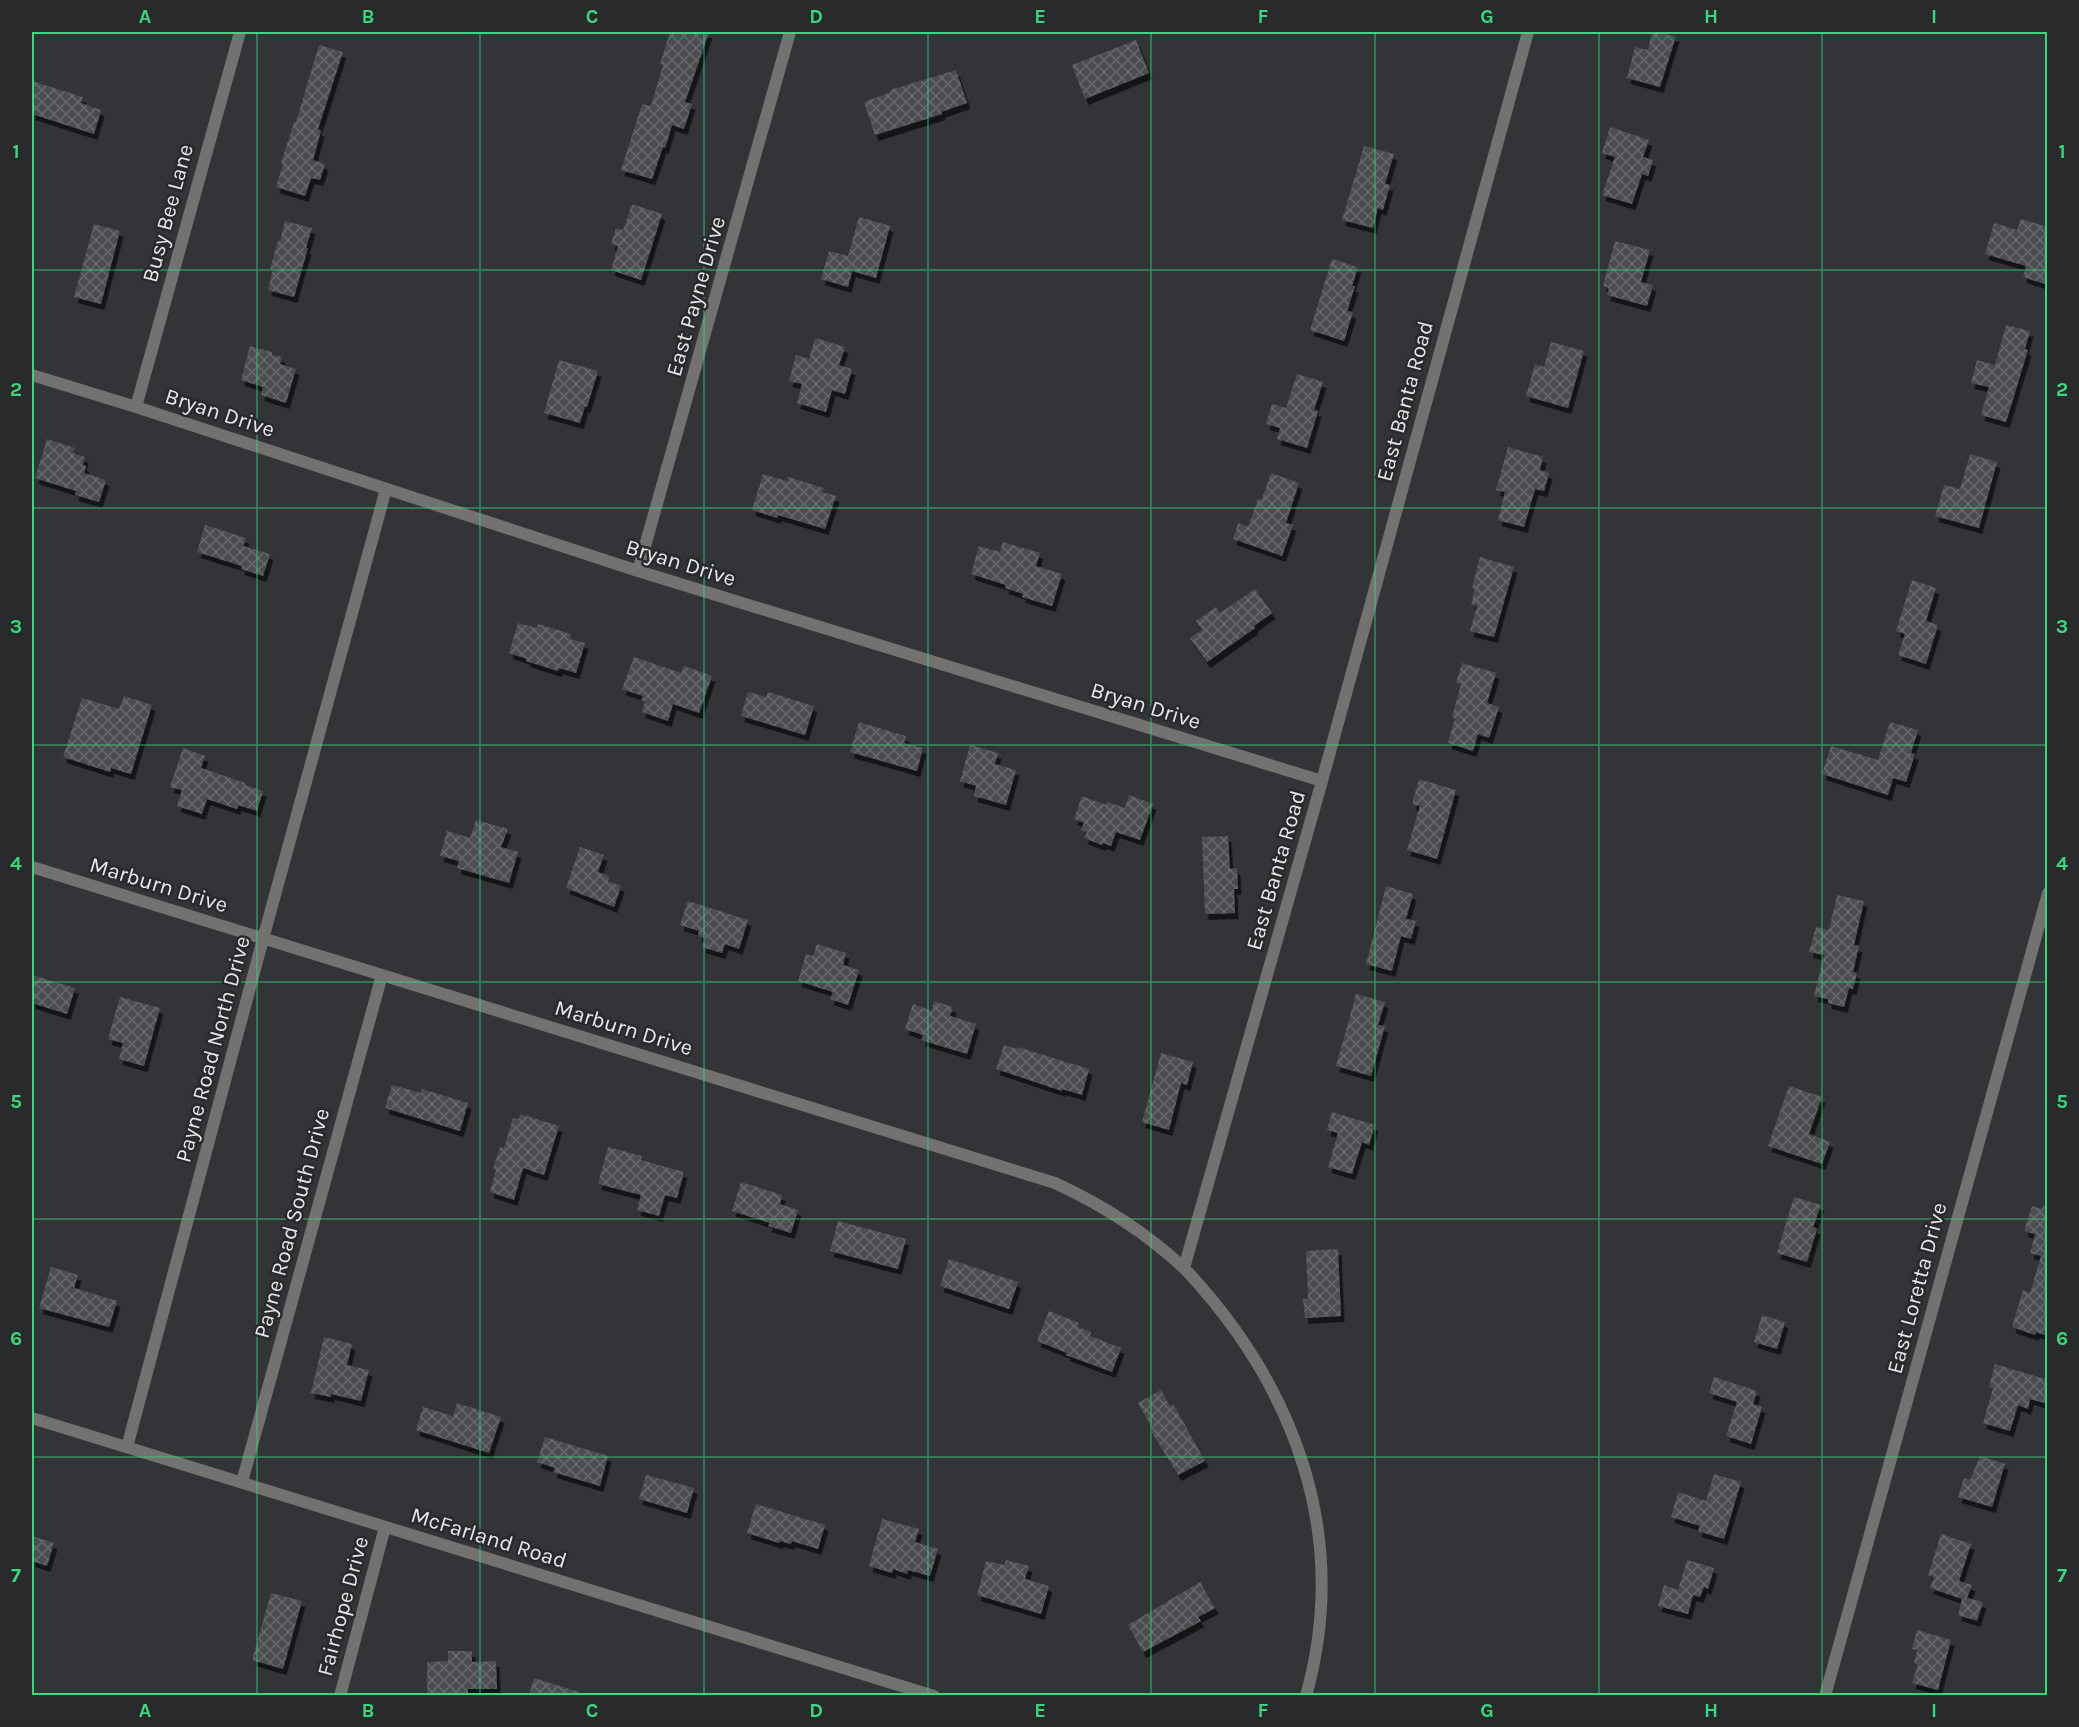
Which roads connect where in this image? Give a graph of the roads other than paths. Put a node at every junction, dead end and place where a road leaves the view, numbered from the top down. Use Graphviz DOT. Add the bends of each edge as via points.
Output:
graph roads {
  1 [pos="240,32"];
  2 [pos="790,32"];
  3 [pos="1528,32"];
  4 [pos="32,375"];
  5 [pos="136,406"];
  6 [pos="386,489"];
  7 [pos="638,571"];
  8 [pos="1322,781"];
  9 [pos="32,867"];
  10 [pos="2048,892"];
  11 [pos="263,939"];
  12 [pos="382,975"];
  13 [pos="1184,1268"];
  14 [pos="32,1418"];
  15 [pos="127,1447"];
  16 [pos="242,1482"];
  17 [pos="385,1527"];
  18 [pos="340,1695"];
  19 [pos="934,1695"];
  20 [pos="1306,1695"];
  21 [pos="1825,1695"];
  1 -- 5 [label="street, Busy Bee Lane"];
  2 -- 7 [label="street, East Payne Drive"];
  3 -- 8 [label="street, East Banta Road"];
  4 -- 5 [label="street, Bryan Drive"];
  5 -- 6 [label="street, Bryan Drive"];
  6 -- 7 [label="street, Bryan Drive"];
  6 -- 11 [label="street, Payne Road North Drive"];
  7 -- 8 [label="street, Bryan Drive"];
  8 -- 13 [label="street, East Banta Road"];
  9 -- 11 [label="street, Marburn Drive"];
  10 -- 21 [label="street, East Loretta Drive"];
  11 -- 12 [label="street, Marburn Drive"];
  11 -- 15 [label="street, Payne Road North Drive"];
  12 -- 13 [label="street, Marburn Drive" via="1055,1183 1123,1219"];
  12 -- 16 [label="street, Payne Road South Drive"];
  13 -- 20 [label="street" via="1210,1296 1259,1366 1281,1407 1305,1468 1319,1542 1321,1608"];
  14 -- 15 [label="street, McFarland Road"];
  15 -- 16 [label="street, McFarland Road"];
  16 -- 17 [label="street, McFarland Road"];
  17 -- 18 [label="street, Fairhope Drive"];
  17 -- 19 [label="street, McFarland Road"];
}
